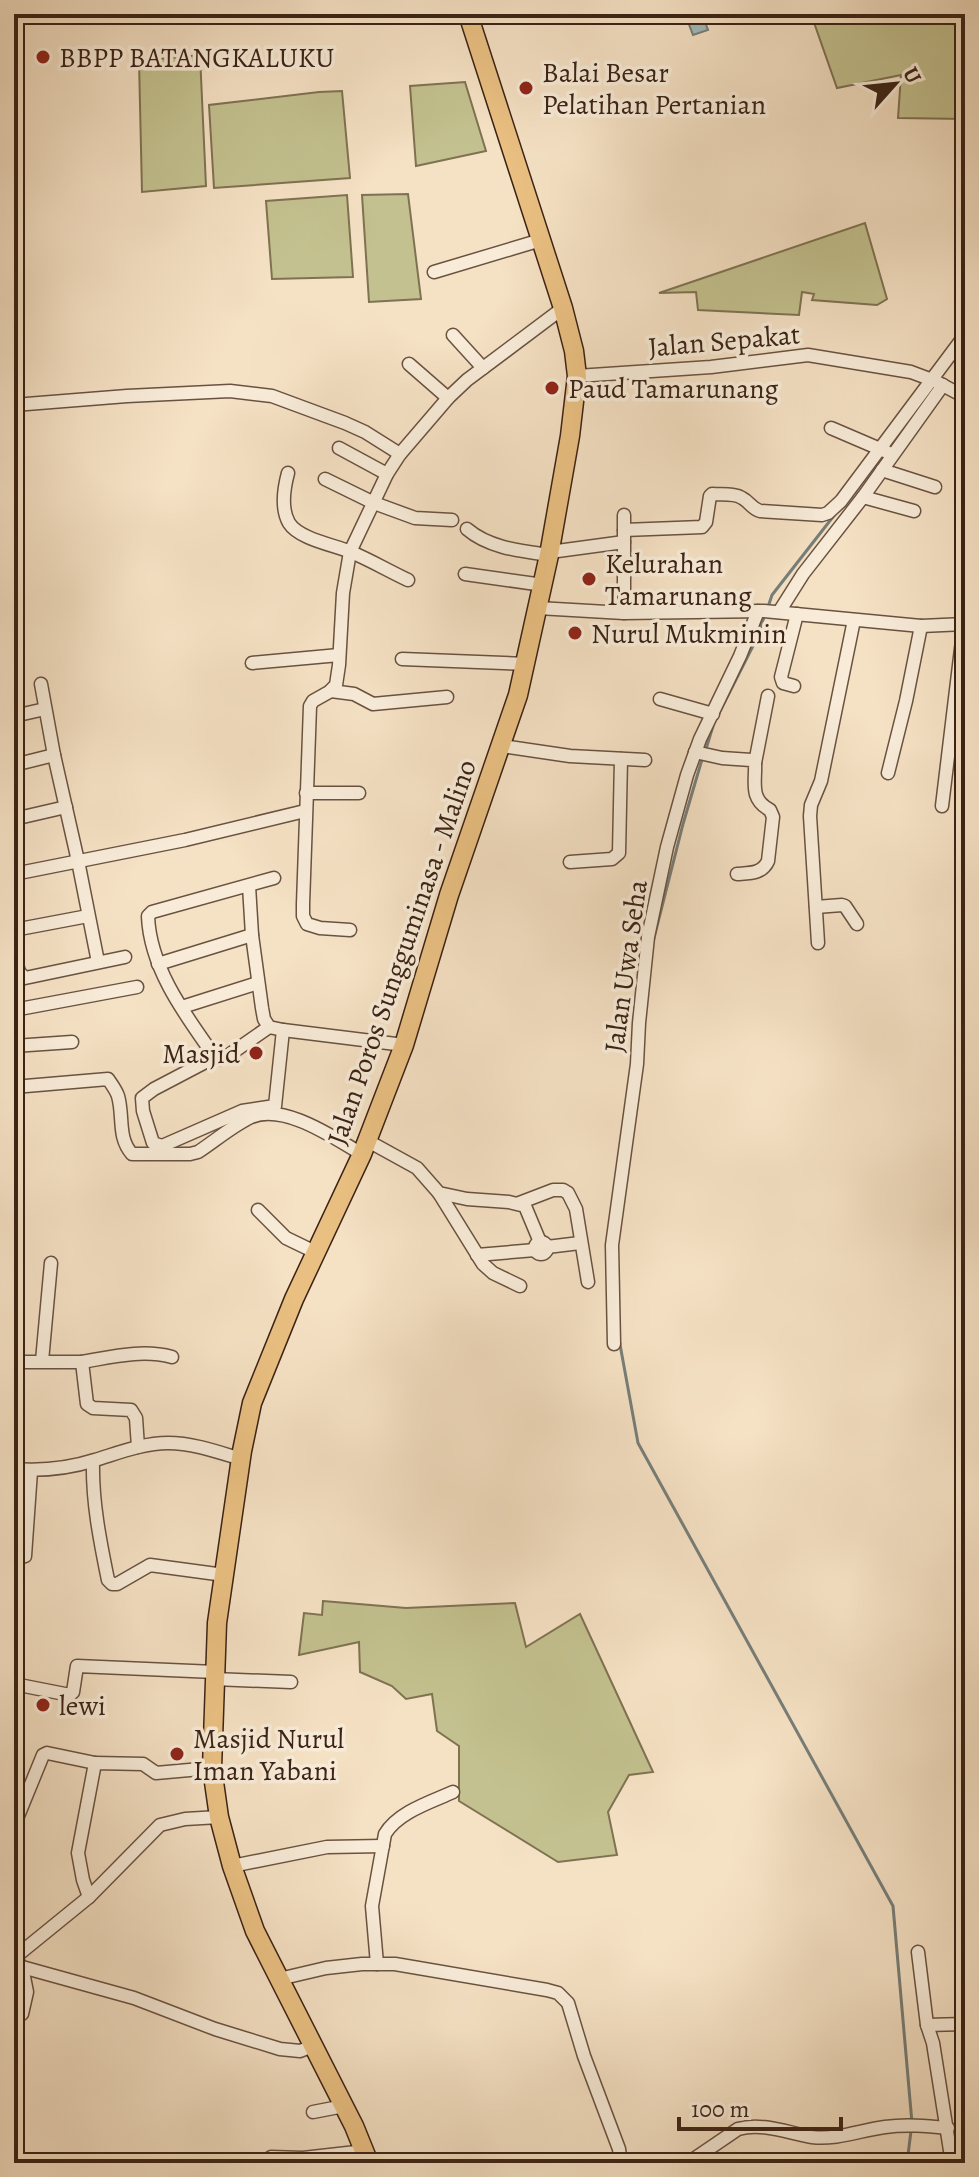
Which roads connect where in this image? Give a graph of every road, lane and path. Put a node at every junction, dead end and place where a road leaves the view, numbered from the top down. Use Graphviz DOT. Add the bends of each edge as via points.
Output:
graph roads {
  1 [pos="468,14"];
  2 [pos="541,240"];
  3 [pos="434,272"];
  4 [pos="563,308"];
  5 [pos="453,335"];
  6 [pos="965,335"];
  7 [pos="409,364"];
  8 [pos="483,368"];
  9 [pos="577,376"];
  10 [pos="938,382"];
  11 [pos="965,397"];
  12 [pos="448,398"];
  13 [pos="14,405"];
  14 [pos="831,428"];
  15 [pos="339,448"];
  16 [pos="886,452"];
  17 [pos="400,454"];
  18 [pos="882,470"];
  19 [pos="288,473"];
  20 [pos="387,474"];
  21 [pos="325,479"];
  22 [pos="935,487"];
  23 [pos="863,497"];
  24 [pos="374,503"];
  25 [pos="914,511"];
  26 [pos="624,515"];
  27 [pos="452,520"];
  28 [pos="467,529"];
  29 [pos="624,536"];
  30 [pos="350,552"];
  31 [pos="549,554"];
  32 [pos="465,574"];
  33 [pos="408,580"];
  34 [pos="543,585"];
  35 [pos="538,608"];
  36 [pos="769,611"];
  37 [pos="624,613"];
  38 [pos="797,614"];
  39 [pos="854,620"];
  40 [pos="965,624"];
  41 [pos="921,626"];
  42 [pos="339,655"];
  43 [pos="402,659"];
  44 [pos="252,663"];
  45 [pos="526,664"];
  46 [pos="41,684"];
  47 [pos="794,686"];
  48 [pos="331,691"];
  49 [pos="768,696"];
  50 [pos="447,697"];
  51 [pos="660,699"];
  52 [pos="45,709"];
  53 [pos="713,714"];
  54 [pos="14,716"];
  55 [pos="502,746"];
  56 [pos="701,754"];
  57 [pos="54,755"];
  58 [pos="621,759"];
  59 [pos="645,760"];
  60 [pos="755,763"];
  61 [pos="14,765"];
  62 [pos="888,773"];
  63 [pos="306,793"];
  64 [pos="359,793"];
  65 [pos="942,806"];
  66 [pos="66,807"];
  67 [pos="305,811"];
  68 [pos="14,819"];
  69 [pos="78,861"];
  70 [pos="570,862"];
  71 [pos="14,874"];
  72 [pos="737,874"];
  73 [pos="274,878"];
  74 [pos="249,886"];
  75 [pos="816,907"];
  76 [pos="88,916"];
  77 [pos="857,924"];
  78 [pos="14,930"];
  79 [pos="350,930"];
  80 [pos="252,935"];
  81 [pos="818,943"];
  82 [pos="14,953"];
  83 [pos="125,957"];
  84 [pos="98,962"];
  85 [pos="158,964"];
  86 [pos="258,983"];
  87 [pos="137,987"];
  88 [pos="182,1007"];
  89 [pos="14,1010"];
  90 [pos="269,1027"];
  91 [pos="283,1030"];
  92 [pos="72,1042"];
  93 [pos="404,1045"];
  94 [pos="14,1046"];
  95 [pos="215,1057"];
  96 [pos="14,1087"];
  97 [pos="365,1148"];
  98 [pos="439,1193"];
  99 [pos="519,1203"];
  100 [pos="258,1210"];
  101 [pos="580,1243"];
  102 [pos="541,1246"];
  103 [pos="315,1252"];
  104 [pos="477,1255"];
  105 [pos="51,1263"];
  106 [pos="588,1282"];
  107 [pos="520,1286"];
  108 [pos="614,1344"];
  109 [pos="172,1357"];
  110 [pos="42,1361"];
  111 [pos="14,1362"];
  112 [pos="82,1362"];
  113 [pos="138,1447"];
  114 [pos="241,1459"];
  115 [pos="93,1461"];
  116 [pos="14,1469"];
  117 [pos="31,1471"];
  118 [pos="14,1558"];
  119 [pos="224,1575"];
  120 [pos="215,1675"];
  121 [pos="291,1682"];
  122 [pos="14,1684"];
  123 [pos="95,1763"];
  124 [pos="212,1768"];
  125 [pos="453,1792"];
  126 [pos="219,1817"];
  127 [pos="14,1826"];
  128 [pos="383,1846"];
  129 [pos="232,1866"];
  130 [pos="86,1889"];
  131 [pos="918,1952"];
  132 [pos="17,1961"];
  133 [pos="377,1964"];
  134 [pos="279,1979"];
  135 [pos="22,2014"];
  136 [pos="965,2024"];
  137 [pos="927,2025"];
  138 [pos="313,2046"];
  139 [pos="344,2106"];
  140 [pos="313,2112"];
  141 [pos="948,2128"];
  142 [pos="965,2156"];
  143 [pos="271,2157"];
  144 [pos="367,2157"];
  145 [pos="951,2161"];
  146 [pos="621,2163"];
  147 [pos="688,2163"];
  1 -- 2 [label="main road, Jalan Poros Sungguminasa - Malino"];
  2 -- 3 [label="street"];
  2 -- 4 [label="main road, Jalan Poros Sungguminasa - Malino"];
  4 -- 8 [label="street"];
  4 -- 9 [label="main road, Jalan Poros Sungguminasa - Malino"];
  5 -- 8 [label="street"];
  6 -- 10 [label="street"];
  7 -- 12 [label="street"];
  8 -- 12 [label="street"];
  9 -- 10 [label="street, Jalan Sepakat" via="808,355 911,372"];
  9 -- 31 [label="main road, Jalan Poros Sungguminasa - Malino"];
  10 -- 11 [label="street, Jalan Sepakat"];
  10 -- 16 [label="street"];
  12 -- 17 [label="street"];
  13 -- 17 [label="street" via="230,391 272,396 355,428"];
  14 -- 16 [label="street"];
  15 -- 20 [label="street"];
  16 -- 18 [label="street, Jalan Uwa Seha"];
  16 -- 29 [label="street" via="828,513 760,511 737,495 712,494 702,527"];
  17 -- 20 [label="street"];
  18 -- 22 [label="street"];
  18 -- 23 [label="street, Jalan Uwa Seha"];
  19 -- 30 [label="street" via="285,508 292,527"];
  20 -- 24 [label="street"];
  21 -- 24 [label="street"];
  23 -- 25 [label="street"];
  23 -- 36 [label="street, Jalan Uwa Seha"];
  24 -- 27 [label="street" via="415,518"];
  24 -- 30 [label="street"];
  26 -- 29 [label="street"];
  28 -- 31 [label="street" via="490,543"];
  29 -- 31 [label="street"];
  29 -- 37 [label="street"];
  30 -- 33 [label="street"];
  30 -- 42 [label="street"];
  31 -- 34 [label="main road, Jalan Poros Sungguminasa - Malino"];
  32 -- 34 [label="street"];
  34 -- 35 [label="main road, Jalan Poros Sungguminasa - Malino"];
  35 -- 37 [label="street"];
  35 -- 45 [label="main road, Jalan Poros Sungguminasa - Malino"];
  36 -- 37 [label="street"];
  36 -- 38 [label="street"];
  36 -- 53 [label="street, Jalan Uwa Seha"];
  38 -- 39 [label="street"];
  38 -- 47 [label="street" via="781,677"];
  39 -- 41 [label="street"];
  39 -- 75 [label="street" via="821,781 811,805"];
  40 -- 41 [label="street"];
  40 -- 65 [label="street"];
  41 -- 62 [label="street"];
  42 -- 44 [label="street"];
  42 -- 48 [label="street"];
  43 -- 45 [label="street"];
  45 -- 55 [label="main road, Jalan Poros Sungguminasa - Malino"];
  46 -- 52 [label="street"];
  48 -- 50 [label="street" via="373,704"];
  48 -- 63 [label="street" via="310,706"];
  49 -- 60 [label="street"];
  51 -- 53 [label="street"];
  52 -- 54 [label="street"];
  52 -- 57 [label="street"];
  53 -- 56 [label="street, Jalan Uwa Seha"];
  55 -- 58 [label="street"];
  55 -- 93 [label="main road, Jalan Poros Sungguminasa - Malino"];
  56 -- 60 [label="street"];
  56 -- 108 [label="street, Jalan Uwa Seha" via="667,847 647,944 612,1245"];
  57 -- 61 [label="street"];
  57 -- 66 [label="street"];
  58 -- 59 [label="street"];
  58 -- 70 [label="street" via="619,853 612,859"];
  60 -- 72 [label="street" via="756,796 773,817 768,861 757,872"];
  63 -- 64 [label="street"];
  63 -- 67 [label="street"];
  66 -- 68 [label="street"];
  66 -- 69 [label="street"];
  67 -- 69 [label="street"];
  67 -- 79 [label="street" via="303,916 307,924 320,928"];
  69 -- 71 [label="street"];
  69 -- 76 [label="street"];
  73 -- 74 [label="street"];
  74 -- 80 [label="street"];
  74 -- 85 [label="street" via="152,912 148,926"];
  75 -- 77 [label="street" via="845,906"];
  75 -- 81 [label="street"];
  76 -- 78 [label="street"];
  76 -- 84 [label="street"];
  80 -- 85 [label="street"];
  80 -- 86 [label="street"];
  82 -- 84 [label="street" via="25,978"];
  83 -- 84 [label="street"];
  85 -- 88 [label="street"];
  86 -- 88 [label="street"];
  86 -- 90 [label="street"];
  87 -- 89 [label="street"];
  88 -- 95 [label="street"];
  90 -- 91 [label="street"];
  90 -- 95 [label="street" via="226,1057"];
  91 -- 93 [label="street"];
  91 -- 95 [label="street" via="275,1106 242,1111 162,1146 153,1143 142,1098"];
  92 -- 94 [label="street"];
  93 -- 97 [label="main road, Jalan Poros Sungguminasa - Malino"];
  96 -- 97 [label="street" via="108,1079 119,1099 123,1137 132,1154 198,1152 254,1116 277,1115"];
  97 -- 98 [label="street" via="417,1168"];
  97 -- 103 [label="main road, Jalan Poros Sungguminasa - Malino"];
  98 -- 99 [label="street"];
  98 -- 104 [label="street"];
  99 -- 101 [label="street" via="563,1190 576,1209"];
  99 -- 102 [label="street"];
  100 -- 103 [label="street" via="286,1238"];
  101 -- 102 [label="street"];
  101 -- 106 [label="street"];
  102 -- 104 [label="street"];
  103 -- 114 [label="main road, Jalan Poros Sungguminasa - Malino" via="263,1371"];
  104 -- 107 [label="street" via="493,1273"];
  105 -- 110 [label="street"];
  109 -- 112 [label="street" via="142,1353"];
  110 -- 111 [label="street"];
  110 -- 112 [label="street"];
  112 -- 113 [label="street" via="87,1404 131,1410"];
  113 -- 114 [label="street" via="183,1444"];
  113 -- 115 [label="street"];
  114 -- 119 [label="main road, Jalan Poros Sungguminasa - Malino"];
  115 -- 117 [label="street"];
  115 -- 119 [label="street" via="99,1535 112,1584 150,1565"];
  116 -- 117 [label="street"];
  117 -- 118 [label="street" via="25,1556"];
  119 -- 120 [label="main road, Jalan Poros Sungguminasa - Malino"];
  120 -- 121 [label="street"];
  120 -- 122 [label="street" via="77,1666 70,1695"];
  120 -- 124 [label="main road, Jalan Poros Sungguminasa - Malino"];
  123 -- 124 [label="street" via="143,1764 156,1773"];
  123 -- 127 [label="street" via="43,1755"];
  123 -- 130 [label="street" via="79,1845"];
  124 -- 126 [label="main road, Jalan Poros Sungguminasa - Malino"];
  125 -- 128 [label="street" via="391,1825"];
  126 -- 129 [label="main road, Jalan Poros Sungguminasa - Malino"];
  126 -- 130 [label="street" via="160,1825"];
  128 -- 129 [label="street" via="327,1847"];
  128 -- 133 [label="street" via="372,1906"];
  129 -- 134 [label="main road, Jalan Poros Sungguminasa - Malino"];
  130 -- 132 [label="street"];
  131 -- 137 [label="street"];
  132 -- 135 [label="street" via="27,1992"];
  132 -- 138 [label="street" via="280,2049"];
  133 -- 134 [label="street"];
  133 -- 146 [label="street" via="558,1993 568,2003"];
  134 -- 138 [label="main road, Jalan Poros Sungguminasa - Malino"];
  136 -- 137 [label="street"];
  137 -- 141 [label="street"];
  138 -- 139 [label="main road, Jalan Poros Sungguminasa - Malino"];
  139 -- 140 [label="street"];
  139 -- 144 [label="main road, Jalan Poros Sungguminasa - Malino"];
  141 -- 145 [label="street"];
  141 -- 147 [label="street" via="908,2125 827,2138 744,2127"];
  142 -- 145 [label="street"];
  143 -- 144 [label="street"];
}
